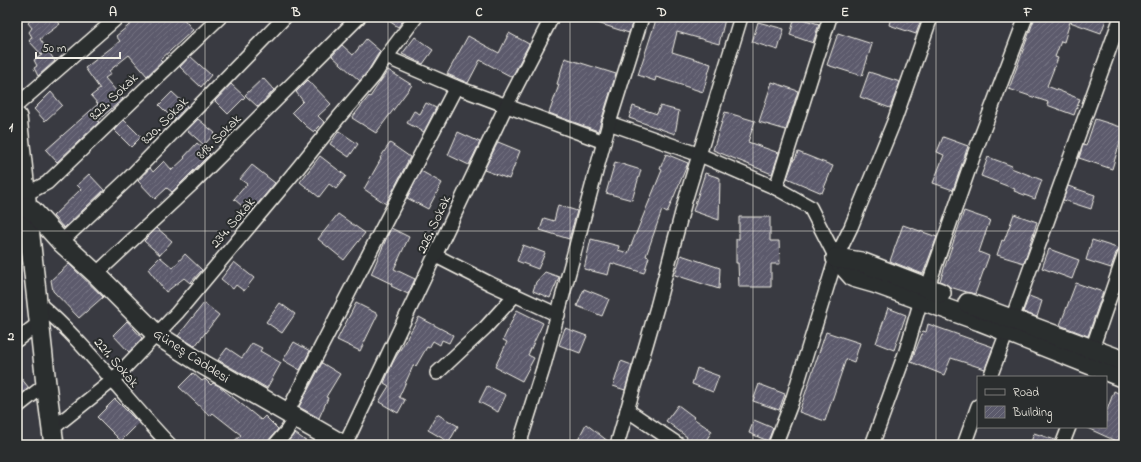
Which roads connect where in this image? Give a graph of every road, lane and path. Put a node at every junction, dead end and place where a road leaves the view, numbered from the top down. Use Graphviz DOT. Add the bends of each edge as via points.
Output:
graph roads {
  1 [pos="118,17"];
  2 [pos="220,17"];
  3 [pos="285,17"];
  4 [pos="359,17"];
  5 [pos="416,17"];
  6 [pos="552,17"];
  7 [pos="642,17"];
  8 [pos="741,17"];
  9 [pos="830,17"];
  10 [pos="931,17"];
  11 [pos="1026,17"];
  12 [pos="1120,17"];
  13 [pos="386,57"];
  14 [pos="456,87"];
  15 [pos="17,105"];
  16 [pos="506,106"];
  17 [pos="609,124"];
  18 [pos="18,127"];
  19 [pos="604,142"];
  20 [pos="700,155"];
  21 [pos="776,188"];
  22 [pos="26,201"];
  23 [pos="61,242"];
  24 [pos="436,256"];
  25 [pos="1124,256"];
  26 [pos="836,258"];
  27 [pos="96,274"];
  28 [pos="515,295"];
  29 [pos="924,295"];
  30 [pos="38,302"];
  31 [pos="558,315"];
  32 [pos="40,322"];
  33 [pos="1010,326"];
  34 [pos="157,335"];
  35 [pos="17,340"];
  36 [pos="1124,361"];
  37 [pos="1091,364"];
  38 [pos="437,373"];
  39 [pos="990,376"];
  40 [pos="1124,378"];
  41 [pos="112,381"];
  42 [pos="46,384"];
  43 [pos="17,407"];
  44 [pos="977,409"];
  45 [pos="627,410"];
  46 [pos="291,416"];
  47 [pos="1069,428"];
  48 [pos="53,437"];
  49 [pos="170,445"];
  50 [pos="275,445"];
  51 [pos="344,445"];
  52 [pos="519,445"];
  53 [pos="617,445"];
  54 [pos="679,445"];
  55 [pos="775,445"];
  56 [pos="872,445"];
  57 [pos="964,445"];
  58 [pos="1062,445"];
  1 -- 15 [label="street"];
  2 -- 22 [label="street, 822. Sokak"];
  3 -- 23 [label="street, 820. Sokak" via="129,178"];
  4 -- 27 [label="street, 818. Sokak" via="192,184"];
  5 -- 13 [label="street, 234. Sokak"];
  6 -- 16 [label="street, 226. Sokak"];
  7 -- 17 [label="street"];
  8 -- 20 [label="street"];
  9 -- 21 [label="street"];
  10 -- 26 [label="street" via="895,119"];
  11 -- 29 [label="street"];
  12 -- 33 [label="street"];
  13 -- 14 [label="street"];
  13 -- 34 [label="street, 234. Sokak" via="374,76"];
  14 -- 16 [label="street"];
  14 -- 46 [label="street" via="374,244"];
  16 -- 19 [label="street"];
  16 -- 24 [label="street, 226. Sokak"];
  17 -- 19 [label="street"];
  17 -- 20 [label="street"];
  18 -- 22 [label="street"];
  19 -- 31 [label="street"];
  20 -- 21 [label="street"];
  20 -- 45 [label="street"];
  21 -- 26 [label="street" via="810,207"];
  22 -- 23 [label="street, Güneş Caddesi"];
  22 -- 30 [label="street"];
  23 -- 27 [label="street, Güneş Caddesi"];
  24 -- 28 [label="street"];
  24 -- 51 [label="street, 226. Sokak"];
  25 -- 37 [label="street"];
  26 -- 29 [label="street" via="861,262"];
  26 -- 55 [label="street" via="792,401"];
  27 -- 34 [label="street, Güneş Caddesi"];
  28 -- 31 [label="street"];
  28 -- 38 [label="street" via="485,328"];
  29 -- 33 [label="street"];
  29 -- 56 [label="street"];
  30 -- 32 [label="street"];
  30 -- 41 [label="street, 221. Sokak" via="57,319"];
  31 -- 52 [label="street"];
  32 -- 35 [label="street"];
  32 -- 42 [label="street"];
  33 -- 37 [label="street"];
  33 -- 39 [label="street"];
  34 -- 41 [label="street, 234. Sokak"];
  34 -- 46 [label="street, Güneş Caddesi"];
  36 -- 37 [label="street"];
  37 -- 40 [label="street"];
  41 -- 48 [label="street, 234. Sokak"];
  41 -- 49 [label="street, 221. Sokak"];
  42 -- 43 [label="street"];
  42 -- 48 [label="street"];
  44 -- 57 [label="street"];
  45 -- 53 [label="street"];
  45 -- 54 [label="street"];
  46 -- 50 [label="street" via="286,432"];
  46 -- 51 [label="street, Güneş Caddesi"];
  47 -- 58 [label="street"];
}
